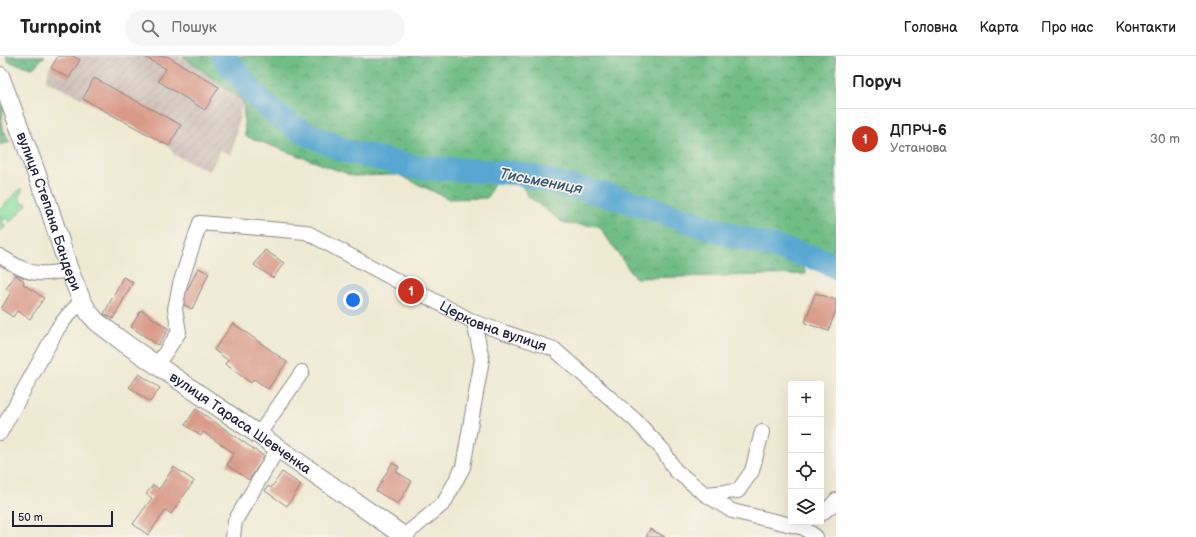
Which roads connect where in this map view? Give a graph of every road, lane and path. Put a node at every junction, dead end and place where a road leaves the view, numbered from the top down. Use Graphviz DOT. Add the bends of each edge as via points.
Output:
graph roads {
  1 [pos="0,76"];
  2 [pos="0,256"];
  3 [pos="69,270"];
  4 [pos="82,301"];
  5 [pos="474,322"];
  6 [pos="157,365"];
  7 [pos="302,372"];
  8 [pos="762,432"];
  9 [pos="0,434"];
  10 [pos="259,434"];
  11 [pos="278,448"];
  12 [pos="704,494"];
  13 [pos="836,500"];
  14 [pos="824,512"];
  15 [pos="788,521"];
  16 [pos="808,525"];
  17 [pos="233,537"];
  18 [pos="405,537"];
  19 [pos="816,537"];
  1 -- 3 [label="main road, вулиця Степана Бандери" via="48,204"];
  2 -- 3 [label="street" via="36,273"];
  3 -- 4 [label="main road, вулиця Степана Бандери"];
  4 -- 6 [label="main road, вулиця Тараса Шевченка" via="89,313 106,330"];
  4 -- 9 [label="street" via="58,328"];
  5 -- 6 [label="street, Церковна вулиця" via="306,232 200,223 180,284 175,309 178,332"];
  5 -- 12 [label="street, Церковна вулиця" via="554,348 636,420 663,450 675,470"];
  5 -- 18 [label="street" via="482,359 463,467 444,503"];
  6 -- 10 [label="main road, вулиця Тараса Шевченка"];
  7 -- 10 [label="street"];
  8 -- 12 [label="street" via="752,471 738,491"];
  10 -- 11 [label="main road, вулиця Тараса Шевченка"];
  11 -- 17 [label="street" via="235,521"];
  11 -- 18 [label="main road, вулиця Тараса Шевченка"];
  12 -- 15 [label="street, Церковна вулиця" via="732,511"];
  13 -- 14 [label="street"];
  16 -- 19 [label="street, Церковна вулиця"];
}
